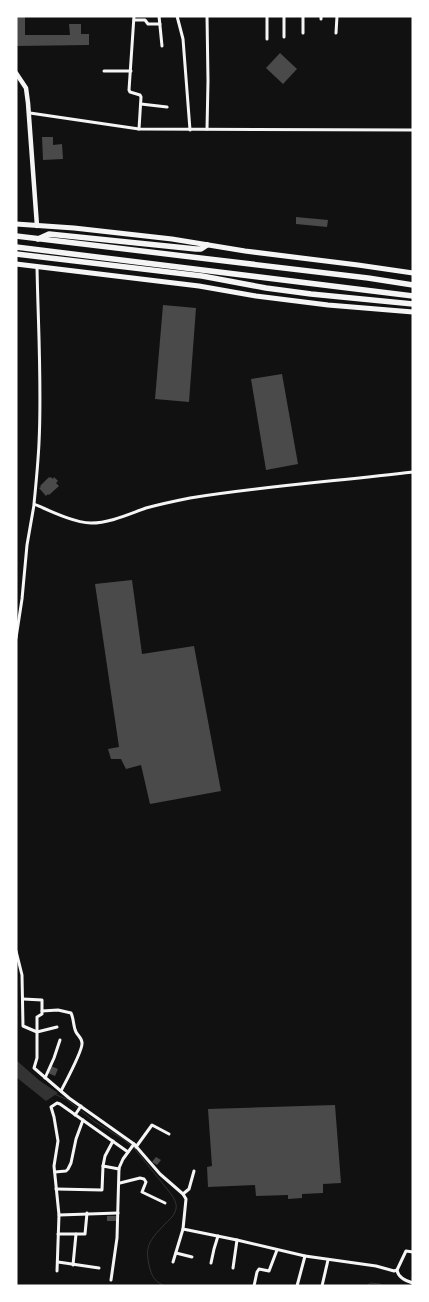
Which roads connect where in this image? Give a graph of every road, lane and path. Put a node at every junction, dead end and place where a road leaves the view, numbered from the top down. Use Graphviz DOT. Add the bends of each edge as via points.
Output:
graph roads {
  1 [pos="159,16"];
  2 [pos="177,16"];
  3 [pos="207,16"];
  4 [pos="267,16"];
  5 [pos="284,16"];
  6 [pos="303,16"];
  7 [pos="337,16"];
  8 [pos="134,18"];
  9 [pos="160,24"];
  10 [pos="303,33"];
  11 [pos="336,33"];
  12 [pos="284,37"];
  13 [pos="267,39"];
  14 [pos="162,46"];
  15 [pos="104,71"];
  16 [pos="131,72"];
  17 [pos="16,73"];
  18 [pos="141,104"];
  19 [pos="167,107"];
  20 [pos="30,113"];
  21 [pos="140,129"];
  22 [pos="207,129"];
  23 [pos="190,130"];
  24 [pos="413,130"];
  25 [pos="16,224"];
  26 [pos="37,226"];
  27 [pos="16,236"];
  28 [pos="38,239"];
  29 [pos="207,245"];
  30 [pos="16,247"];
  31 [pos="16,254"];
  32 [pos="16,264"];
  33 [pos="37,266"];
  34 [pos="413,273"];
  35 [pos="413,285"];
  36 [pos="413,296"];
  37 [pos="413,304"];
  38 [pos="413,312"];
  39 [pos="413,472"];
  40 [pos="34,504"];
  41 [pos="16,638"];
  42 [pos="16,951"];
  43 [pos="23,999"];
  44 [pos="42,1011"];
  45 [pos="58,1027"];
  46 [pos="37,1032"];
  47 [pos="60,1040"];
  48 [pos="45,1078"];
  49 [pos="61,1091"];
  50 [pos="80,1107"];
  51 [pos="76,1114"];
  52 [pos="83,1120"];
  53 [pos="169,1134"];
  54 [pos="113,1141"];
  55 [pos="135,1145"];
  56 [pos="129,1151"];
  57 [pos="103,1166"];
  58 [pos="120,1168"];
  59 [pos="194,1170"];
  60 [pos="55,1172"];
  61 [pos="120,1183"];
  62 [pos="56,1189"];
  63 [pos="183,1194"];
  64 [pos="165,1203"];
  65 [pos="118,1213"];
  66 [pos="59,1214"];
  67 [pos="86,1214"];
  68 [pos="183,1229"];
  69 [pos="58,1234"];
  70 [pos="76,1234"];
  71 [pos="218,1236"];
  72 [pos="237,1240"];
  73 [pos="276,1250"];
  74 [pos="413,1252"];
  75 [pos="176,1253"];
  76 [pos="305,1256"];
  77 [pos="192,1257"];
  78 [pos="328,1260"];
  79 [pos="58,1262"];
  80 [pos="173,1262"];
  81 [pos="211,1263"];
  82 [pos="73,1265"];
  83 [pos="99,1268"];
  84 [pos="233,1268"];
  85 [pos="396,1270"];
  86 [pos="57,1271"];
  87 [pos="111,1280"];
  88 [pos="413,1283"];
  89 [pos="254,1286"];
  90 [pos="297,1286"];
  91 [pos="322,1286"];
  1 -- 9 [label="street"];
  2 -- 23 [label="street"];
  3 -- 22 [label="street"];
  4 -- 13 [label="street"];
  5 -- 12 [label="street"];
  6 -- 10 [label="street"];
  7 -- 11 [label="street"];
  8 -- 9 [label="street" via="146,20 148,24"];
  8 -- 16 [label="street"];
  9 -- 14 [label="street"];
  15 -- 16 [label="street"];
  16 -- 18 [label="street" via="130,92 140,95"];
  17 -- 20 [label="main road" via="26,88"];
  18 -- 19 [label="street"];
  18 -- 21 [label="street"];
  20 -- 21 [label="street"];
  20 -- 26 [label="main road"];
  21 -- 23 [label="street"];
  22 -- 23 [label="street"];
  22 -- 24 [label="street"];
  25 -- 26 [label="highway"];
  26 -- 29 [label="highway"];
  27 -- 28 [label="highway"];
  28 -- 29 [label="highway" via="49,234 185,248 200,249"];
  28 -- 35 [label="highway"];
  29 -- 34 [label="highway"];
  30 -- 36 [label="highway"];
  31 -- 37 [label="highway" via="202,276 311,294"];
  32 -- 33 [label="highway"];
  33 -- 38 [label="highway" via="319,304"];
  33 -- 40 [label="street" via="40,405"];
  39 -- 40 [label="street" via="192,498 92,523 56,514"];
  40 -- 41 [label="street"];
  42 -- 43 [label="street"];
  43 -- 44 [label="street" via="42,1000"];
  43 -- 46 [label="street" via="23,1026"];
  44 -- 46 [label="street" via="37,1017"];
  44 -- 49 [label="street" via="72,1013 74,1026 82,1039 82,1048"];
  45 -- 46 [label="street"];
  46 -- 48 [label="street" via="34,1068"];
  47 -- 48 [label="street"];
  48 -- 49 [label="street"];
  49 -- 50 [label="street"];
  50 -- 51 [label="street"];
  50 -- 55 [label="street"];
  51 -- 52 [label="street"];
  51 -- 60 [label="street" via="59,1104 50,1107 58,1141"];
  52 -- 54 [label="street"];
  52 -- 60 [label="street" via="69,1167 66,1171"];
  53 -- 55 [label="street" via="152,1126"];
  54 -- 56 [label="street"];
  54 -- 57 [label="street"];
  55 -- 56 [label="street"];
  55 -- 63 [label="street"];
  56 -- 58 [label="street"];
  57 -- 58 [label="street"];
  57 -- 62 [label="street" via="102,1190"];
  58 -- 61 [label="street"];
  59 -- 63 [label="street" via="189,1189"];
  60 -- 62 [label="street"];
  61 -- 64 [label="street" via="144,1179 142,1192"];
  61 -- 65 [label="street"];
  62 -- 66 [label="street"];
  63 -- 68 [label="street" via="186,1200"];
  65 -- 67 [label="street"];
  65 -- 87 [label="street"];
  66 -- 67 [label="street"];
  66 -- 69 [label="street"];
  67 -- 70 [label="street" via="85,1234"];
  68 -- 71 [label="street"];
  68 -- 75 [label="street"];
  69 -- 70 [label="street"];
  69 -- 79 [label="street"];
  70 -- 82 [label="street"];
  71 -- 72 [label="street"];
  71 -- 81 [label="street"];
  72 -- 73 [label="street"];
  72 -- 84 [label="street"];
  73 -- 76 [label="street"];
  73 -- 89 [label="street" via="269,1271 259,1269"];
  74 -- 85 [label="street" via="406,1251"];
  75 -- 77 [label="street"];
  75 -- 80 [label="street"];
  76 -- 78 [label="street"];
  76 -- 90 [label="street"];
  78 -- 85 [label="street"];
  78 -- 91 [label="street"];
  79 -- 82 [label="street"];
  79 -- 86 [label="street"];
  82 -- 83 [label="street"];
  85 -- 88 [label="street" via="406,1281"];
}
